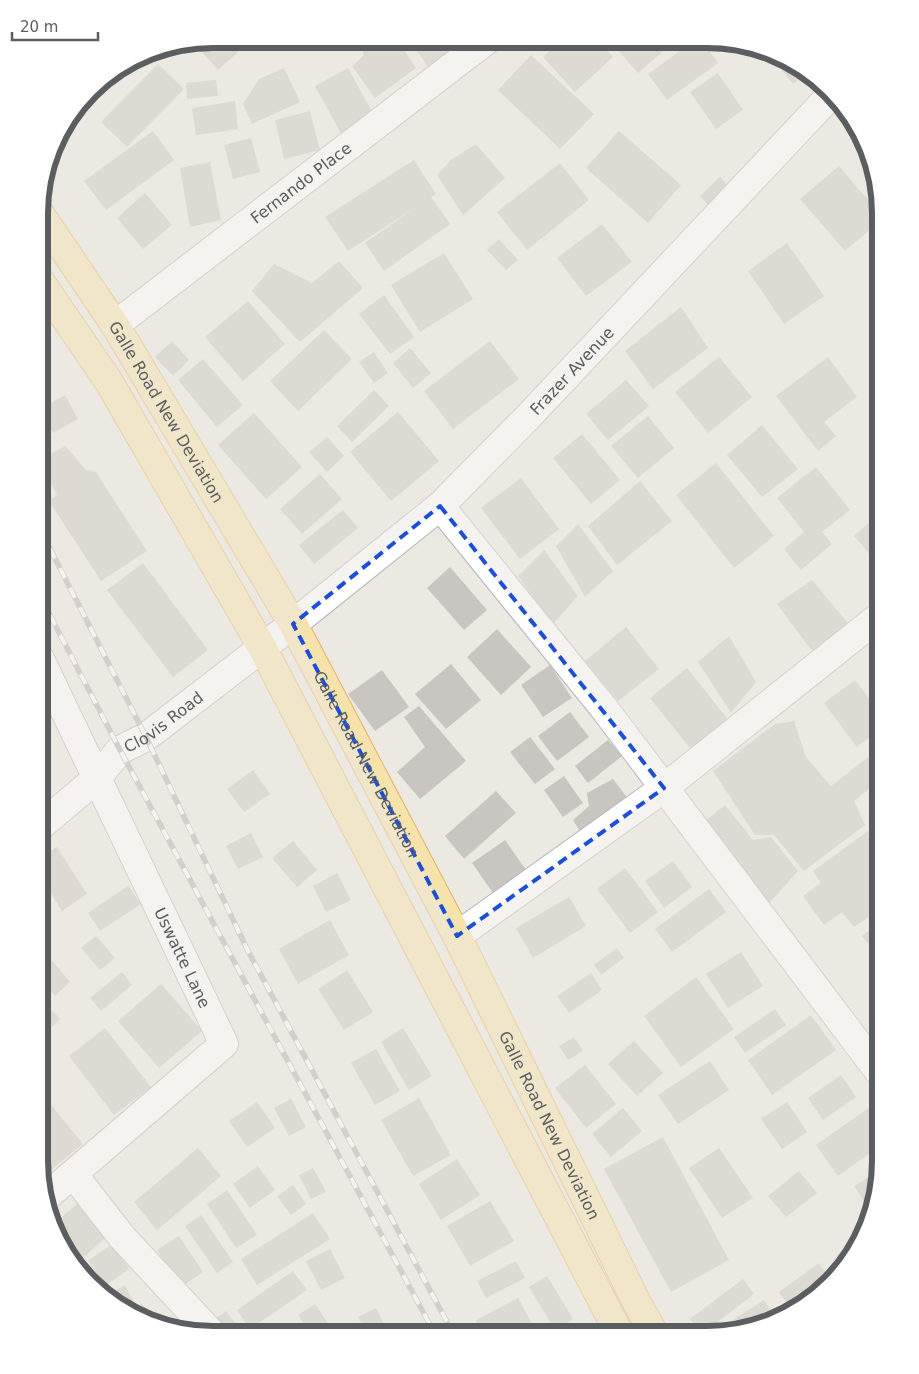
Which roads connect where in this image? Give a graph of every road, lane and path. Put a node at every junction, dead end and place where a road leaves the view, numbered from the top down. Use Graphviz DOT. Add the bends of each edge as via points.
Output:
graph roads {
  1 [pos="477,48"];
  2 [pos="827,100"];
  3 [pos="48,226"];
  4 [pos="48,293"];
  5 [pos="114,325"];
  6 [pos="440,506"];
  7 [pos="872,623"];
  8 [pos="293,624"];
  9 [pos="262,647"];
  10 [pos="48,676"];
  11 [pos="96,779"];
  12 [pos="664,788"];
  13 [pos="48,819"];
  14 [pos="456,936"];
  15 [pos="871,1061"];
  16 [pos="73,1174"];
  17 [pos="51,1193"];
  18 [pos="204,1326"];
  19 [pos="615,1326"];
  20 [pos="650,1326"];
  1 -- 5 [label="street, Fernando Place"];
  2 -- 6 [label="street, Frazer Avenue"];
  3 -- 5 [label="main road, Galle Road New Deviation"];
  4 -- 9 [label="main road, Galle Road New Deviation" via="109,382"];
  5 -- 8 [label="main road, Galle Road New Deviation"];
  6 -- 8 [label="street, Frazer Avenue"];
  6 -- 12 [label="street" via="603,707"];
  7 -- 12 [label="street"];
  8 -- 9 [label="street, Clovis Road"];
  8 -- 14 [label="main road, Galle Road New Deviation"];
  9 -- 11 [label="street, Clovis Road" via="146,737 120,750"];
  9 -- 19 [label="main road, Galle Road New Deviation"];
  10 -- 11 [label="street, Uswatte Lane"];
  11 -- 13 [label="street, Clovis Road"];
  11 -- 16 [label="street, Uswatte Lane" via="224,1044"];
  12 -- 14 [label="street"];
  12 -- 15 [label="street"];
  14 -- 20 [label="main road, Galle Road New Deviation"];
  16 -- 17 [label="street, Uswatte Lane"];
  16 -- 18 [label="street" via="122,1237"];
}
